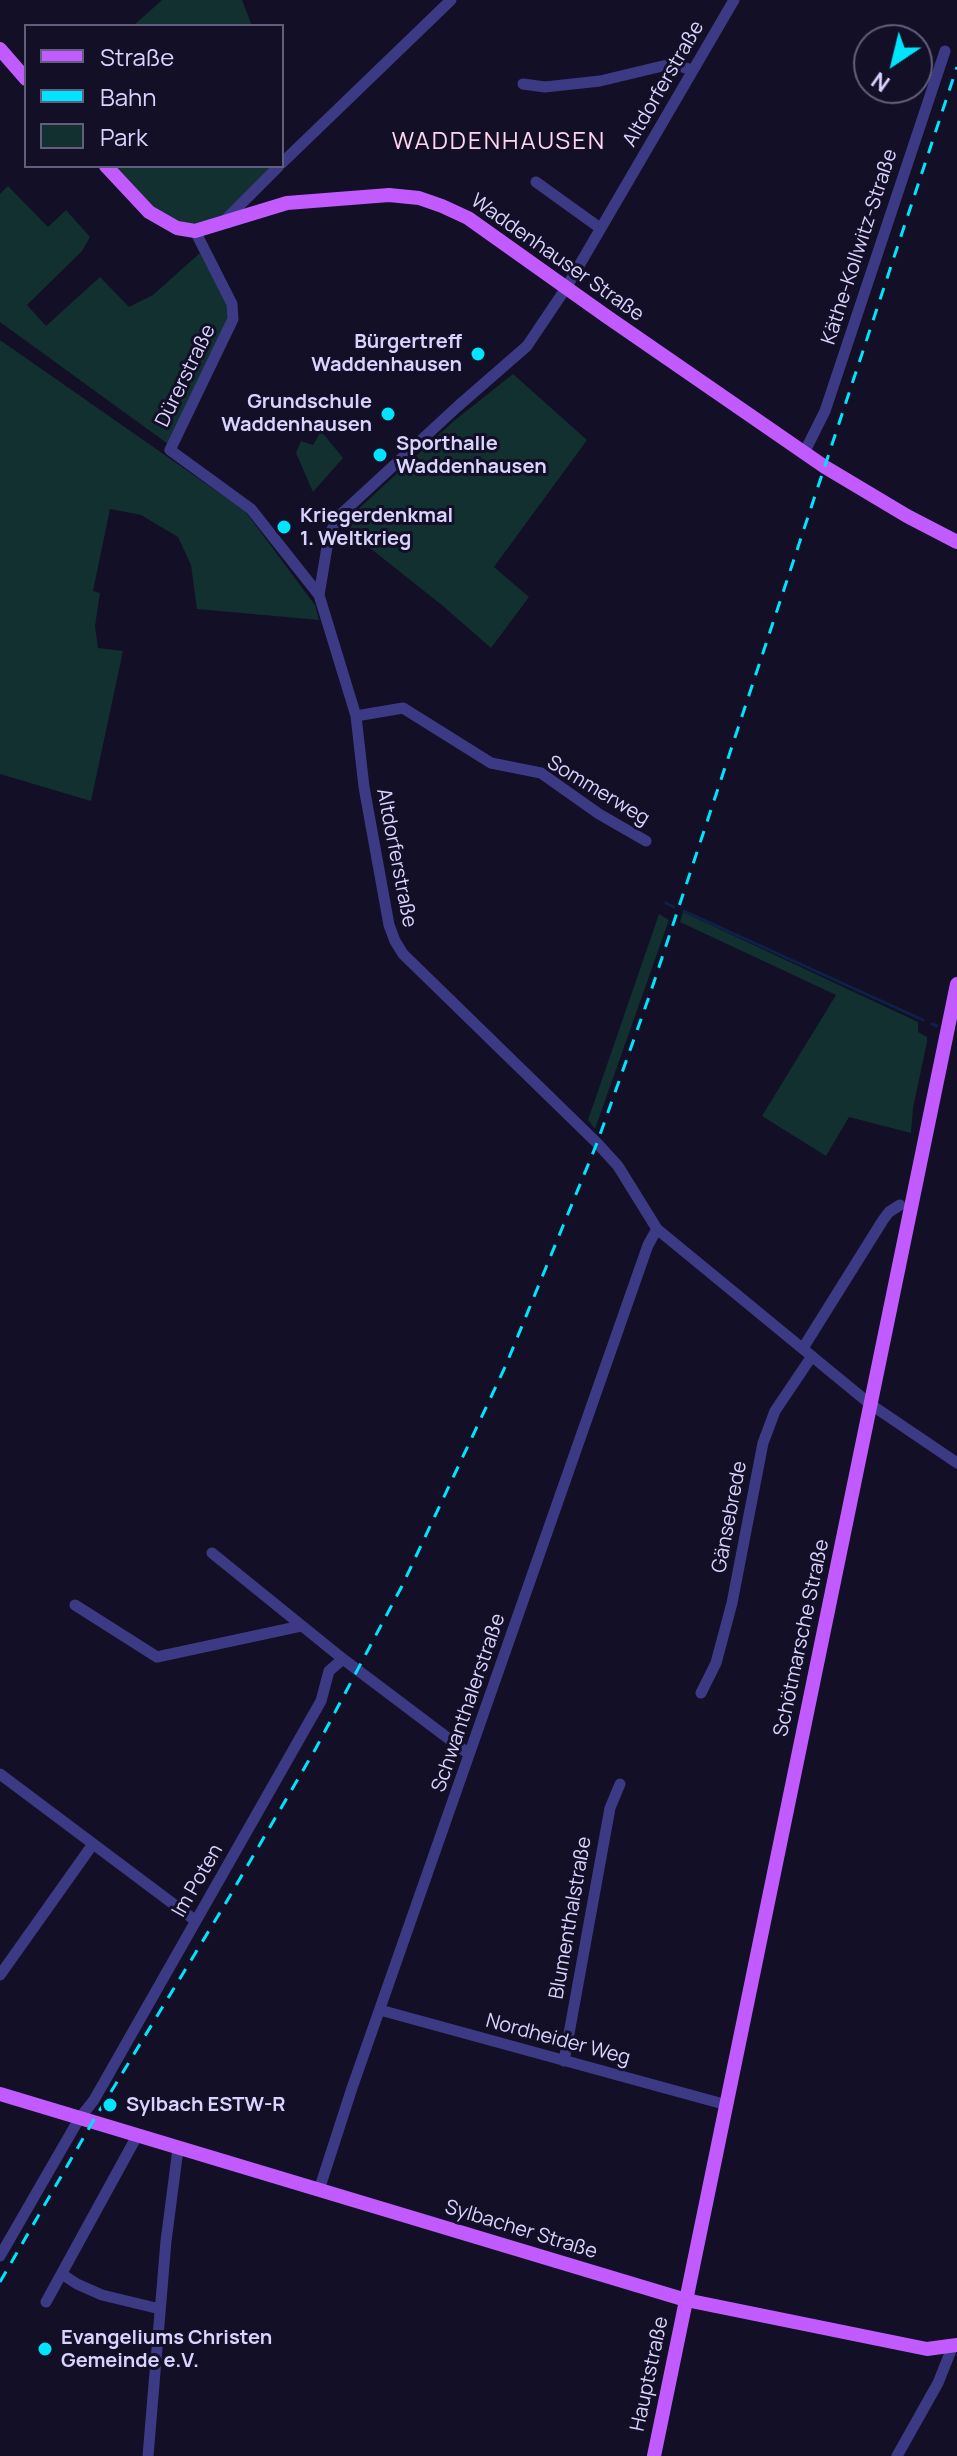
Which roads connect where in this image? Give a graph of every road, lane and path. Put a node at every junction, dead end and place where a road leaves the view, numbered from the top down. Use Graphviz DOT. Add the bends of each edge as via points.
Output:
graph roads {
  1 [pos="451,0"];
  2 [pos="734,0"];
  3 [pos="0,49"];
  4 [pos="945,51"];
  5 [pos="693,70"];
  6 [pos="24,77"];
  7 [pos="523,84"];
  8 [pos="284,162"];
  9 [pos="108,168"];
  10 [pos="278,168"];
  11 [pos="536,182"];
  12 [pos="221,224"];
  13 [pos="600,228"];
  14 [pos="195,231"];
  15 [pos="566,288"];
  16 [pos="804,453"];
  17 [pos="957,542"];
  18 [pos="319,595"];
  19 [pos="356,716"];
  20 [pos="646,841"];
  21 [pos="957,984"];
  22 [pos="900,1205"];
  23 [pos="657,1229"];
  24 [pos="807,1352"];
  25 [pos="870,1404"];
  26 [pos="957,1463"];
  27 [pos="212,1553"];
  28 [pos="75,1605"];
  29 [pos="301,1626"];
  30 [pos="343,1659"];
  31 [pos="701,1693"];
  32 [pos="469,1754"];
  33 [pos="0,1774"];
  34 [pos="620,1784"];
  35 [pos="93,1844"];
  36 [pos="196,1921"];
  37 [pos="0,1975"];
  38 [pos="380,2010"];
  39 [pos="564,2061"];
  40 [pos="0,2094"];
  41 [pos="727,2105"];
  42 [pos="79,2119"];
  43 [pos="137,2136"];
  44 [pos="178,2149"];
  45 [pos="319,2190"];
  46 [pos="0,2256"];
  47 [pos="62,2274"];
  48 [pos="686,2300"];
  49 [pos="46,2302"];
  50 [pos="160,2309"];
  51 [pos="955,2346"];
  52 [pos="148,2456"];
  53 [pos="654,2456"];
  54 [pos="897,2456"];
  1 -- 8 [label="street"];
  2 -- 5 [label="street, Altdorferstraße"];
  3 -- 6 [label="main road"];
  4 -- 16 [label="street, Käthe-Kollwitz-Straße" via="825,411"];
  5 -- 7 [label="street" via="671,64 600,81"];
  5 -- 13 [label="street, Altdorferstraße"];
  9 -- 14 [label="main road" via="149,212 177,228"];
  10 -- 12 [label="street"];
  11 -- 13 [label="street"];
  12 -- 14 [label="main road, Waddenhauser Straße"];
  12 -- 15 [label="main road, Waddenhauser Straße" via="287,203 389,195 419,198 468,218"];
  13 -- 15 [label="street, Altdorferstraße"];
  14 -- 18 [label="street, Dürerstraße" via="232,304 233,319 170,450 251,509"];
  15 -- 16 [label="main road, Waddenhauser Straße"];
  15 -- 18 [label="street, Altdorferstraße" via="527,346 339,516 329,535"];
  16 -- 17 [label="main road, Waddenhauser Straße"];
  18 -- 19 [label="street, Altdorferstraße"];
  19 -- 20 [label="street, Sommerweg" via="403,708 491,763 541,773"];
  19 -- 23 [label="street, Altdorferstraße" via="364,787 395,941 618,1166"];
  21 -- 25 [label="main road, Schötmarsche Straße"];
  22 -- 24 [label="street, Gänsebrede" via="883,1220"];
  23 -- 24 [label="street, Altdorferstraße"];
  23 -- 32 [label="street, Schwanthalerstraße"];
  24 -- 25 [label="street, Altdorferstraße"];
  24 -- 31 [label="street, Gänsebrede" via="763,1443 732,1603 716,1663"];
  25 -- 26 [label="street, Altdorferstraße"];
  25 -- 41 [label="main road, Schötmarsche Straße"];
  27 -- 29 [label="street"];
  28 -- 29 [label="street" via="157,1657"];
  29 -- 30 [label="street"];
  30 -- 32 [label="street"];
  30 -- 36 [label="street, Im Poten" via="329,1671 321,1701"];
  32 -- 38 [label="street, Schwanthalerstraße"];
  33 -- 35 [label="street"];
  34 -- 39 [label="street, Blumenthalstraße" via="610,1808"];
  35 -- 36 [label="street"];
  35 -- 37 [label="street"];
  36 -- 42 [label="street, Im Poten"];
  38 -- 39 [label="street, Nordheider Weg"];
  38 -- 45 [label="street, Schwanthalerstraße"];
  39 -- 41 [label="street, Nordheider Weg"];
  40 -- 42 [label="main road, Sylbacher Straße"];
  41 -- 48 [label="main road, Schötmarsche Straße"];
  42 -- 43 [label="main road, Sylbacher Straße"];
  42 -- 46 [label="street"];
  43 -- 44 [label="main road, Sylbacher Straße"];
  43 -- 47 [label="street"];
  44 -- 45 [label="main road, Sylbacher Straße"];
  44 -- 50 [label="street"];
  45 -- 48 [label="main road, Sylbacher Straße"];
  47 -- 49 [label="street"];
  47 -- 50 [label="street" via="102,2295"];
  48 -- 51 [label="main road, Sylbacher Straße" via="927,2349"];
  48 -- 53 [label="main road, Hauptstraße"];
  50 -- 52 [label="street"];
  51 -- 54 [label="street"];
}
